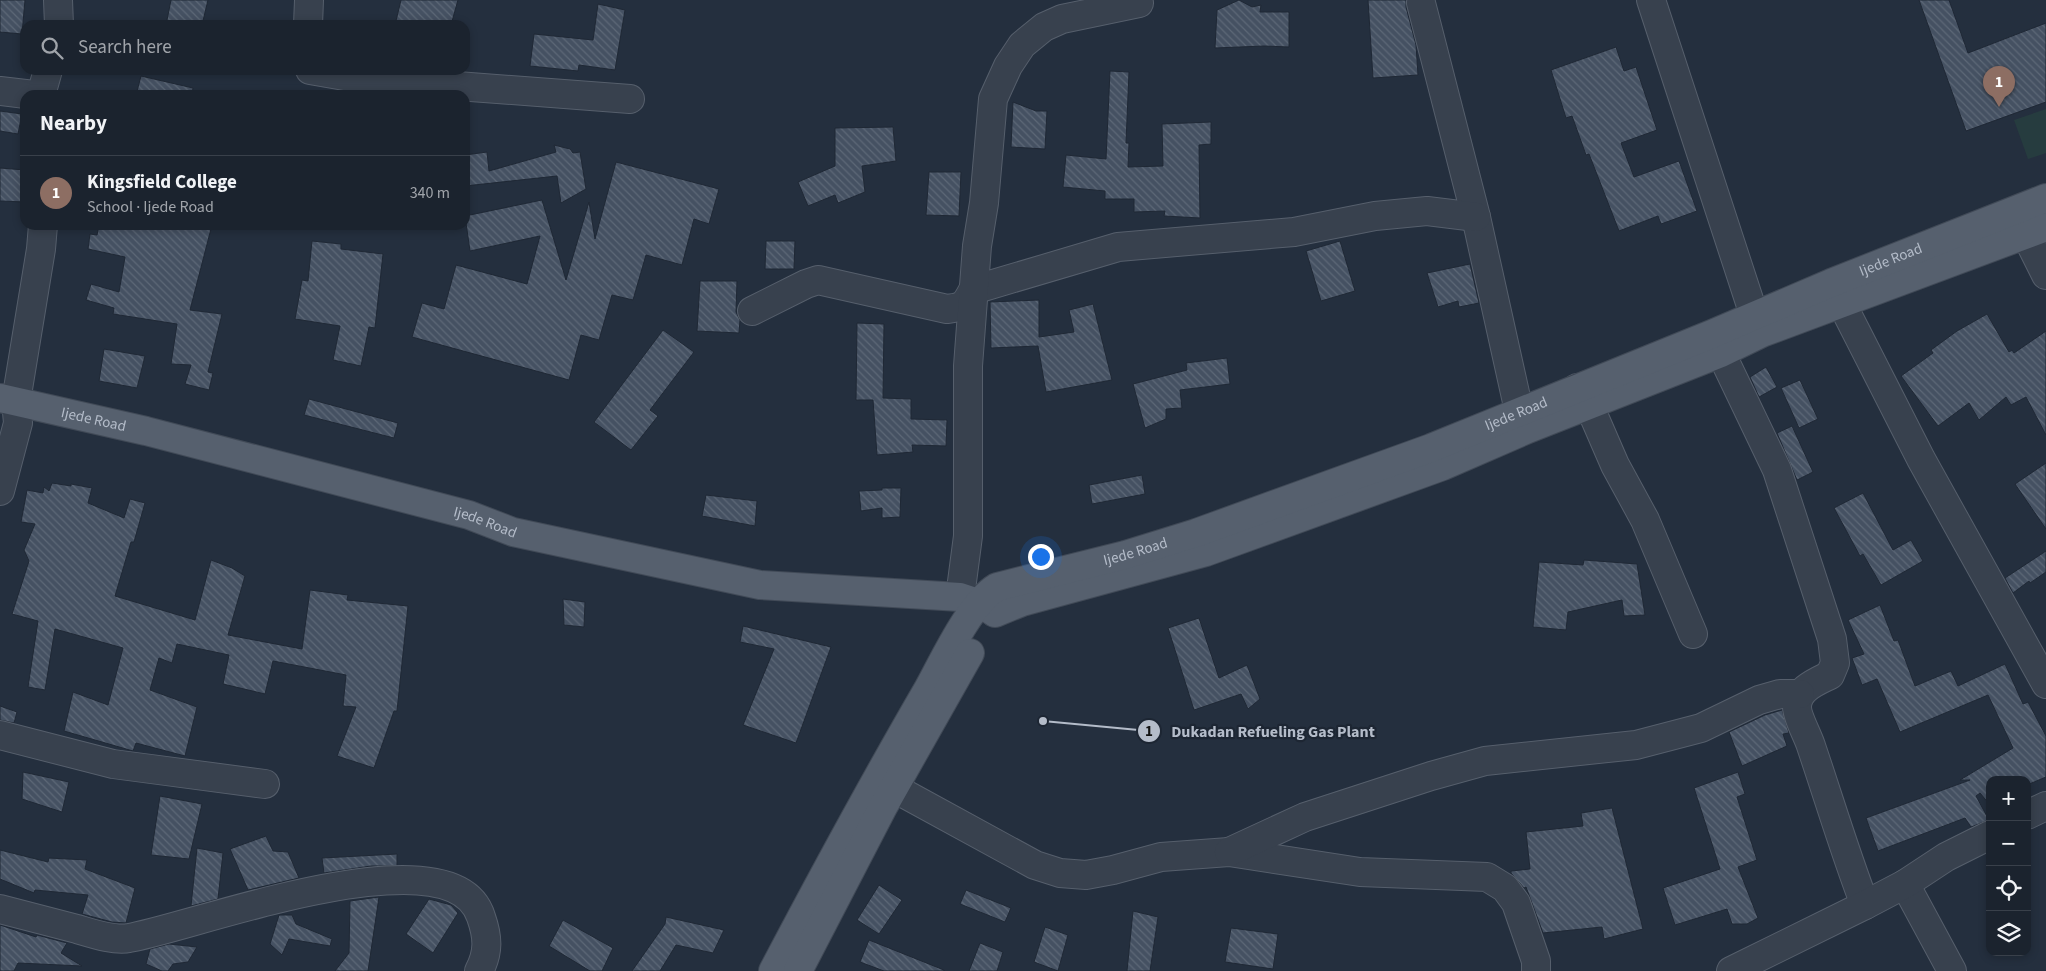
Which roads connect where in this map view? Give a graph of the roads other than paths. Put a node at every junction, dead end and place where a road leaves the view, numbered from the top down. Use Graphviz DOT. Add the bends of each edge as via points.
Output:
graph roads {
  1 [pos="58,0"];
  2 [pos="309,0"];
  3 [pos="1651,0"];
  4 [pos="1138,3"];
  5 [pos="1422,3"];
  6 [pos="59,20"];
  7 [pos="308,20"];
  8 [pos="47,75"];
  9 [pos="339,75"];
  10 [pos="42,90"];
  11 [pos="0,91"];
  12 [pos="20,93"];
  13 [pos="630,99"];
  14 [pos="2046,198"];
  15 [pos="1476,217"];
  16 [pos="43,230"];
  17 [pos="2036,231"];
  18 [pos="2046,275"];
  19 [pos="973,290"];
  20 [pos="1841,302"];
  21 [pos="752,311"];
  22 [pos="1754,315"];
  23 [pos="1721,352"];
  24 [pos="1583,396"];
  25 [pos="8,400"];
  26 [pos="1519,411"];
  27 [pos="0,491"];
  28 [pos="978,604"];
  29 [pos="1693,634"];
  30 [pos="2046,684"];
  31 [pos="1800,694"];
  32 [pos="0,734"];
  33 [pos="265,784"];
  34 [pos="894,788"];
  35 [pos="2046,806"];
  36 [pos="2031,813"];
  37 [pos="1986,837"];
  38 [pos="1229,852"];
  39 [pos="1905,884"];
  40 [pos="1865,905"];
  41 [pos="0,909"];
  42 [pos="479,971"];
  43 [pos="773,971"];
  44 [pos="798,971"];
  45 [pos="1536,971"];
  46 [pos="1731,971"];
  47 [pos="1952,971"];
  1 -- 6 [label="street"];
  2 -- 7 [label="street"];
  3 -- 22 [label="street"];
  4 -- 19 [label="street" via="1062,19 1044,27 1022,45 1008,66 993,98"];
  5 -- 15 [label="street"];
  8 -- 10 [label="street"];
  9 -- 13 [label="street" via="402,86 444,85"];
  11 -- 12 [label="street"];
  14 -- 22 [label="main road, Ijede Road"];
  15 -- 19 [label="street" via="1427,212 1375,216 1294,232 1118,247"];
  15 -- 26 [label="street"];
  16 -- 25 [label="street"];
  17 -- 18 [label="street"];
  17 -- 20 [label="main road, Ijede Road"];
  19 -- 21 [label="street" via="965,304 947,309 818,280"];
  19 -- 28 [label="street" via="968,366 968,536"];
  20 -- 23 [label="main road, Ijede Road"];
  20 -- 30 [label="street" via="1921,458"];
  22 -- 24 [label="main road, Ijede Road"];
  23 -- 24 [label="main road, Ijede Road"];
  23 -- 31 [label="street" via="1777,470 1832,640 1835,663 1830,675"];
  24 -- 26 [label="main road, Ijede Road"];
  24 -- 28 [label="main road, Ijede Road" via="1443,466 1206,552 1022,602"];
  24 -- 29 [label="street" via="1645,520"];
  25 -- 27 [label="street" via="18,423"];
  25 -- 28 [label="main road, Ijede Road" via="146,431 469,516 513,532 760,586"];
  26 -- 28 [label="main road, Ijede Road" via="1431,448 1196,533 997,587"];
  28 -- 34 [label="main road"];
  28 -- 43 [label="main road" via="857,812"];
  31 -- 38 [label="street" via="1780,694 1759,700 1701,728 1636,745 1486,761 1431,776 1305,817"];
  31 -- 40 [label="street" via="1797,708"];
  32 -- 33 [label="street" via="113,764"];
  34 -- 38 [label="street" via="1035,865 1060,873 1086,874 1161,857"];
  34 -- 44 [label="main road"];
  35 -- 36 [label="street"];
  37 -- 39 [label="street" via="1946,857"];
  38 -- 45 [label="street" via="1360,872 1487,878 1505,888 1516,903 1536,961"];
  39 -- 40 [label="street"];
  39 -- 47 [label="street"];
  40 -- 46 [label="street"];
  41 -- 42 [label="street" via="98,935 127,939 279,898 376,880 430,881 469,898 479,911 486,933 487,952"];
}
